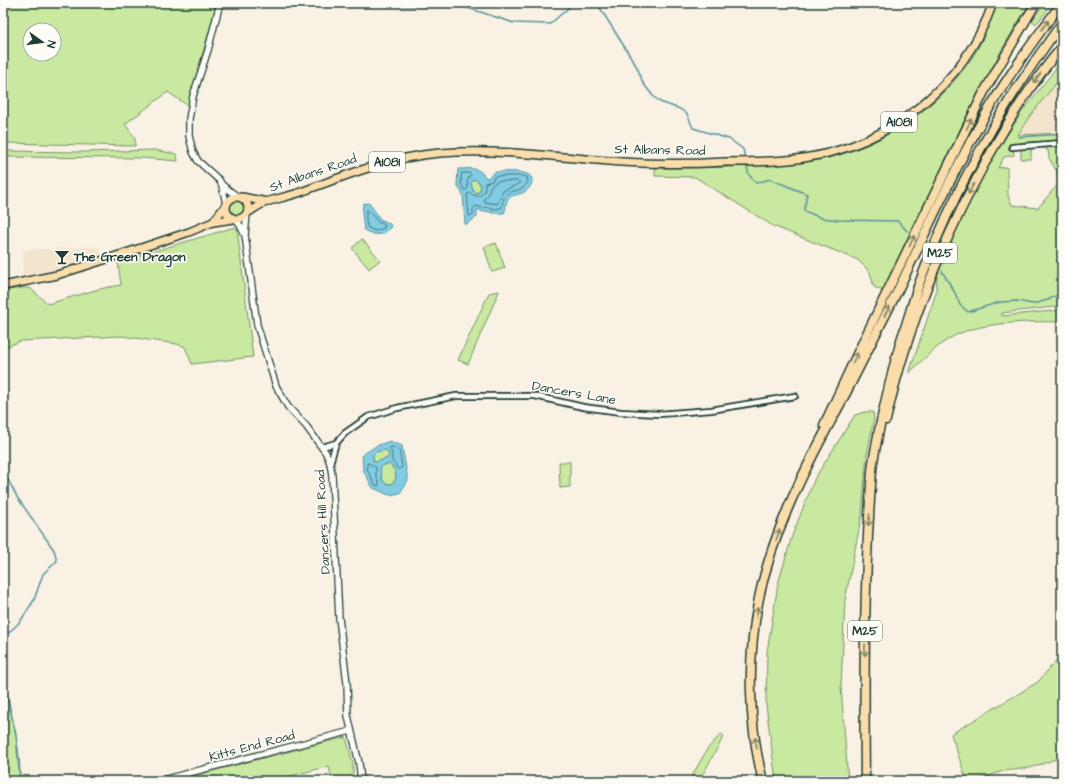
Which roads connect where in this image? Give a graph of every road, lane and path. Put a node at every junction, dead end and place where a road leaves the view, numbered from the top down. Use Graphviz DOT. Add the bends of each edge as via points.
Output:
graph roads {
  1 [pos="220,3"];
  2 [pos="993,3"];
  3 [pos="1036,3"];
  4 [pos="1062,3"];
  5 [pos="1062,23"];
  6 [pos="1062,48"];
  7 [pos="1062,143"];
  8 [pos="1012,147"];
  9 [pos="222,185"];
  10 [pos="239,197"];
  11 [pos="267,202"];
  12 [pos="226,205"];
  13 [pos="247,213"];
  14 [pos="234,219"];
  15 [pos="213,222"];
  16 [pos="245,235"];
  17 [pos="3,286"];
  18 [pos="795,396"];
  19 [pos="336,443"];
  20 [pos="817,445"];
  21 [pos="322,447"];
  22 [pos="330,463"];
  23 [pos="872,482"];
  24 [pos="351,731"];
  25 [pos="158,781"];
  26 [pos="361,781"];
  27 [pos="763,781"];
  28 [pos="865,781"];
  1 -- 9 [label="street" via="193,96 188,131 195,157"];
  2 -- 11 [label="main road, St Albans Road / A1081" via="978,40 957,70 935,94 912,114 887,129 840,150 805,158 704,163 623,162 512,152 440,153 384,162"];
  20 -- 3 [label="highway, M25, one-way" via="831,409 984,92"];
  20 -- 4 [label="highway, M25, one-way" via="895,296 978,128 1014,70"];
  5 -- 23 [label="highway, M25" via="1024,76 989,133 962,183 929,257 886,397"];
  6 -- 23 [label="highway, M25, one-way" via="1034,82 1006,125 938,258 918,308 887,418 877,472"];
  7 -- 8 [label="street"];
  9 -- 10 [label="street"];
  9 -- 12 [label="street"];
  10 -- 11 [label="main road, St Albans Road / A1081"];
  10 -- 12 [label="main road" via="232,198"];
  10 -- 13 [label="main road" via="247,203"];
  11 -- 13 [label="main road, St Albans Road / A1081"];
  12 -- 14 [label="main road" via="226,212"];
  12 -- 15 [label="main road"];
  13 -- 14 [label="main road" via="242,218"];
  13 -- 16 [label="street, Dancers Hill Road"];
  14 -- 15 [label="main road"];
  14 -- 16 [label="street, Dancers Hill Road"];
  15 -- 17 [label="main road" via="57,275"];
  16 -- 21 [label="street, Dancers Hill Road" via="257,325 276,386 288,407"];
  18 -- 19 [label="street, Dancers Lane" via="711,410 659,414 583,407 535,396 456,396 397,408 368,417"];
  19 -- 21 [label="street, Dancers Lane"];
  19 -- 22 [label="street"];
  27 -- 20 [label="highway, M25, one-way" via="754,736 751,695 751,661 758,604 781,525"];
  21 -- 22 [label="street, Dancers Hill Road"];
  22 -- 24 [label="street, Dancers Hill Road" via="338,618"];
  23 -- 28 [label="highway, M25, one-way" via="865,583"];
  24 -- 25 [label="street, Kitts End Road"];
  24 -- 26 [label="street, Dancers Hill Road"];
}
